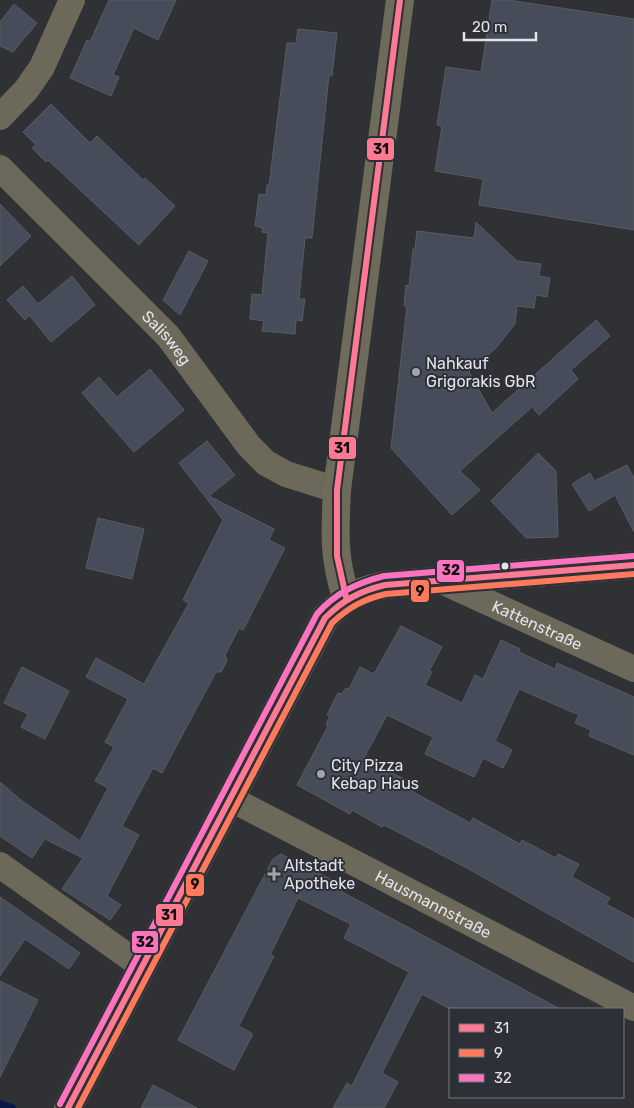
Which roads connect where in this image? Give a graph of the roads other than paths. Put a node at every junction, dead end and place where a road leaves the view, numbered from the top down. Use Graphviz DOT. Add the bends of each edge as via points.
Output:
graph roads {
  1 [pos="72,0"];
  2 [pos="400,0"];
  3 [pos="0,117"];
  4 [pos="0,168"];
  5 [pos="337,490"];
  6 [pos="634,565"];
  7 [pos="439,580"];
  8 [pos="346,597"];
  9 [pos="634,669"];
  10 [pos="231,799"];
  11 [pos="0,865"];
  12 [pos="143,967"];
  13 [pos="634,1008"];
  14 [pos="68,1108"];
  1 -- 3 [label="street" via="42,67 26,90"];
  2 -- 5 [label="main road"];
  4 -- 5 [label="street, Salisweg" via="168,336 249,446 266,463 286,474"];
  5 -- 8 [label="main road" via="337,570"];
  6 -- 7 [label="main road"];
  7 -- 8 [label="main road" via="385,585"];
  7 -- 9 [label="street, Kattenstraße"];
  8 -- 10 [label="main road" via="325,618 315,634"];
  10 -- 12 [label="main road"];
  10 -- 13 [label="street, Hausmannstraße"];
  11 -- 12 [label="street"];
  12 -- 14 [label="main road"];
}
